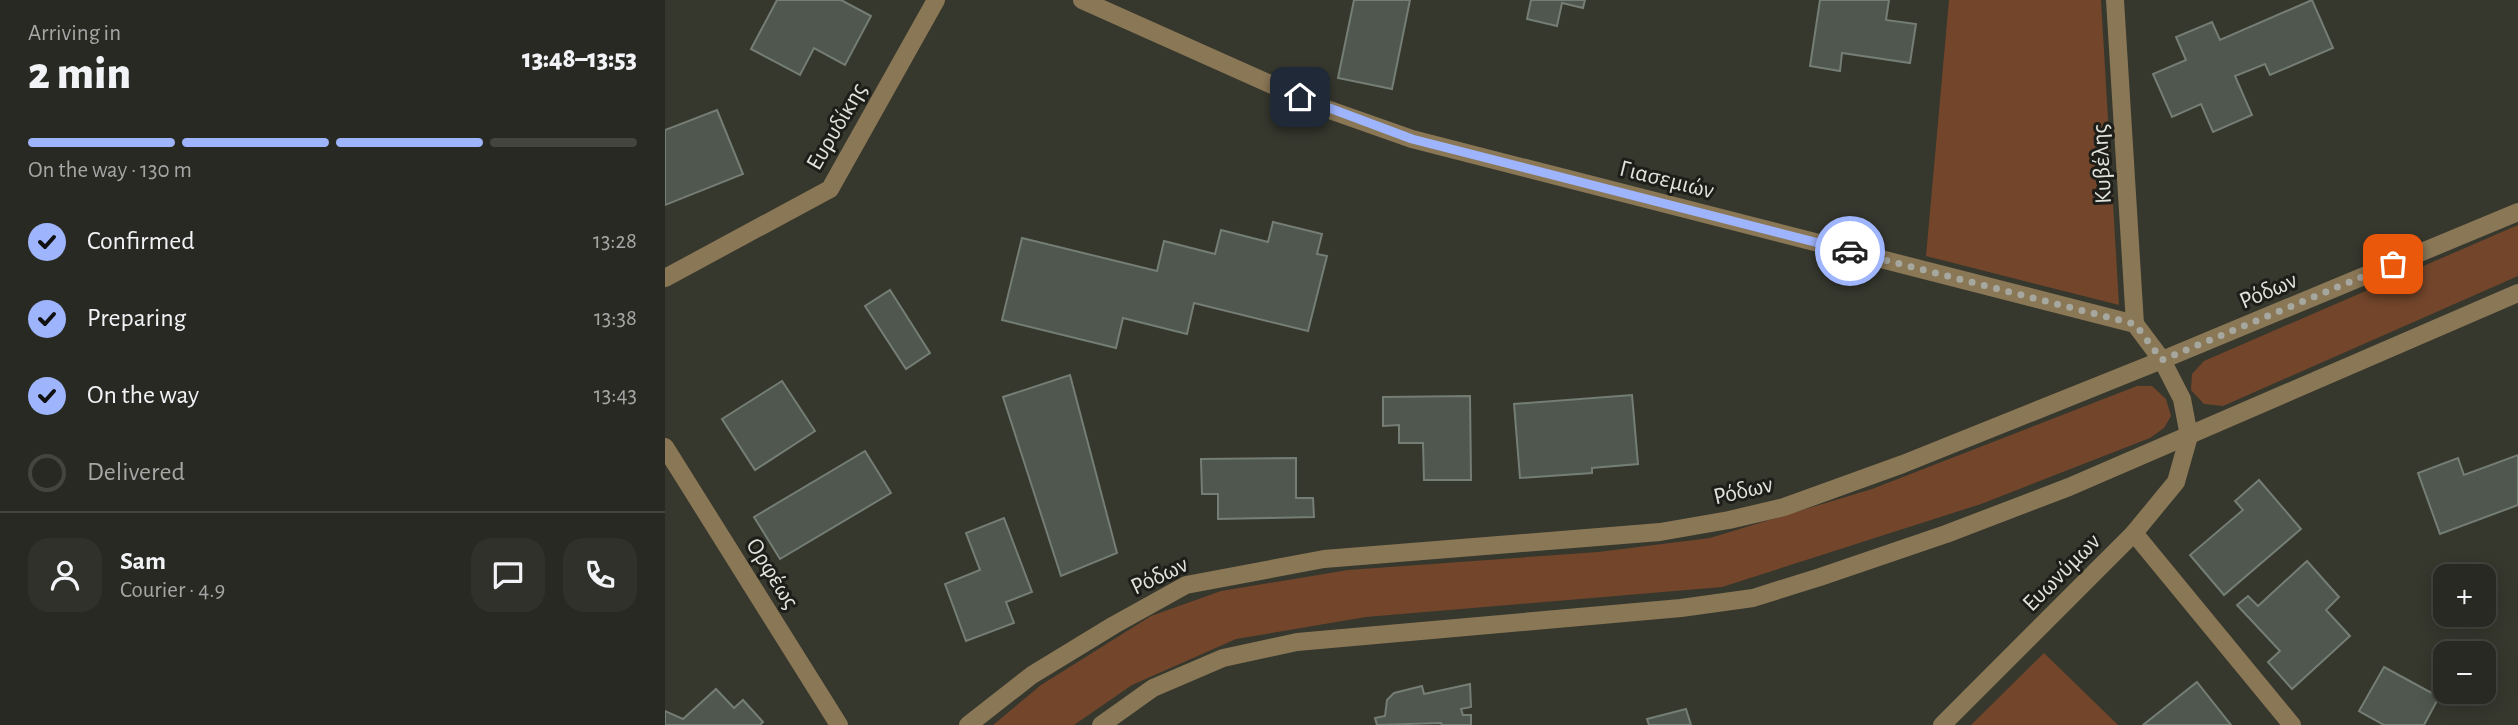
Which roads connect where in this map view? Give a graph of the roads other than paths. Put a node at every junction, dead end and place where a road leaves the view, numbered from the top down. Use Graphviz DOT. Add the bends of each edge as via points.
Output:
graph roads {
  1 [pos="936,0"];
  2 [pos="1082,0"];
  3 [pos="2115,0"];
  4 [pos="2518,212"];
  5 [pos="665,278"];
  6 [pos="2518,293"];
  7 [pos="2135,324"];
  8 [pos="2162,360"];
  9 [pos="2189,436"];
  10 [pos="665,447"];
  11 [pos="2134,533"];
  12 [pos="839,725"];
  13 [pos="968,725"];
  14 [pos="1101,725"];
  15 [pos="1942,725"];
  16 [pos="2291,725"];
  1 -- 5 [label="street, Ευρυδίκης" via="830,189"];
  2 -- 7 [label="street, Γιασεμιών" via="1324,108 1412,139"];
  3 -- 7 [label="street, Κυβέλης"];
  4 -- 8 [label="street, Ρόδων"];
  6 -- 9 [label="street"];
  7 -- 8 [label="street"];
  8 -- 9 [label="street" via="2182,399"];
  8 -- 13 [label="street, Ρόδων" via="1903,464 1784,506 1728,520 1660,532 1324,559 1186,584 1032,675"];
  9 -- 11 [label="street, Ευωνύμων" via="2176,482"];
  9 -- 14 [label="street" via="1946,534 1753,598 1297,642 1211,663 1153,688"];
  10 -- 12 [label="street, Ορφέως"];
  11 -- 15 [label="street, Ευωνύμων"];
  11 -- 16 [label="street"];
}
